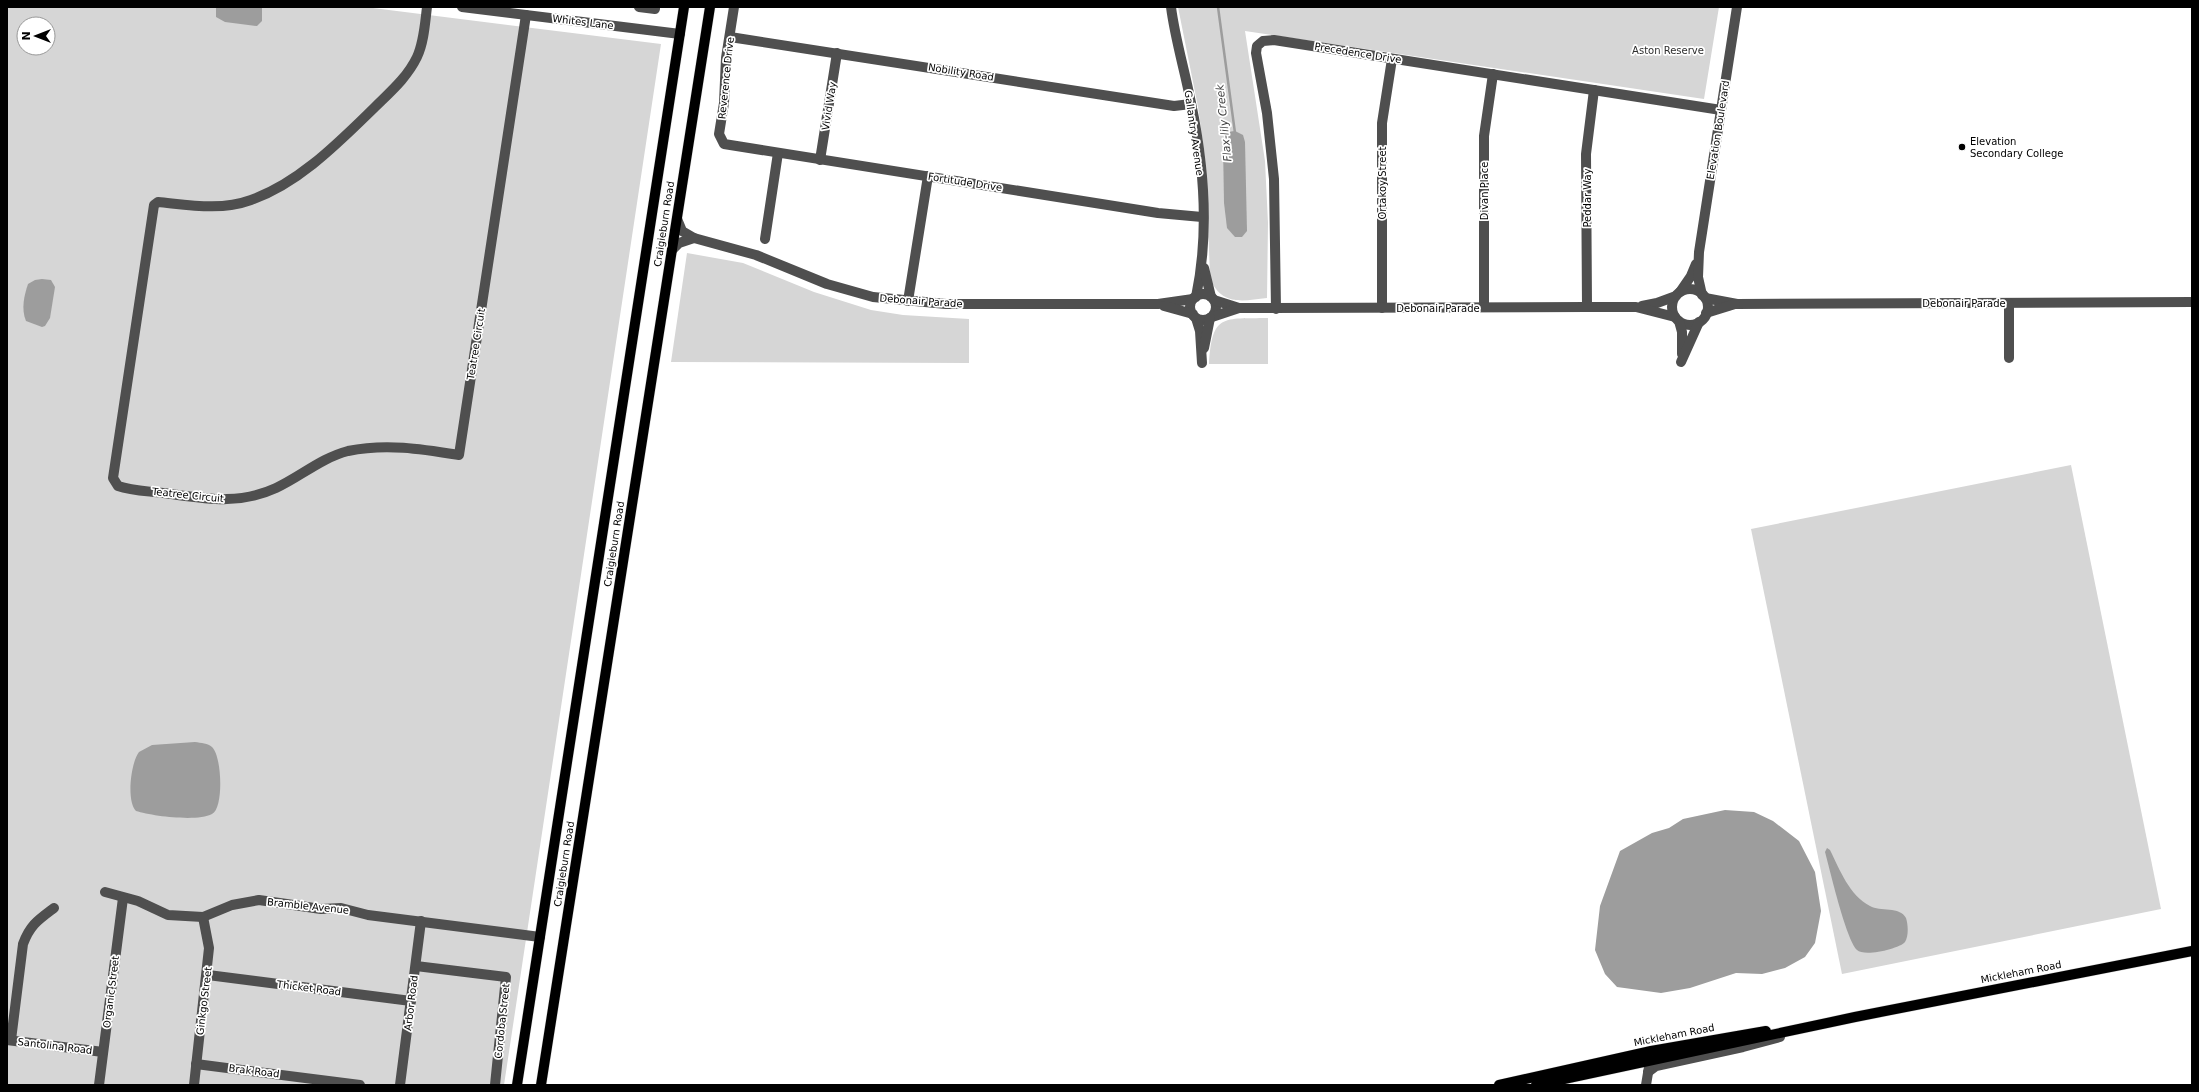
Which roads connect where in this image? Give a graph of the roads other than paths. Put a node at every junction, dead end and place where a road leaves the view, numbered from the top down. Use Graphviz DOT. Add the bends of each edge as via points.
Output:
graph roads {
  1 [pos="427,7"];
  2 [pos="462,7"];
  3 [pos="639,7"];
  4 [pos="655,7"];
  5 [pos="684,7"];
  6 [pos="710,7"];
  7 [pos="734,7"];
  8 [pos="1171,7"];
  9 [pos="1737,7"];
  10 [pos="526,15"];
  11 [pos="680,34"];
  12 [pos="730,37"];
  13 [pos="837,53"];
  14 [pos="1392,59"];
  15 [pos="1493,74"];
  16 [pos="1594,90"];
  17 [pos="1192,104"];
  18 [pos="1721,110"];
  19 [pos="728,145"];
  20 [pos="778,153"];
  21 [pos="820,160"];
  22 [pos="928,176"];
  23 [pos="1202,217"];
  24 [pos="677,219"];
  25 [pos="694,238"];
  26 [pos="765,239"];
  27 [pos="672,250"];
  28 [pos="1699,252"];
  29 [pos="1202,260"];
  30 [pos="1678,294"];
  31 [pos="1704,296"];
  32 [pos="1195,298"];
  33 [pos="1212,298"];
  34 [pos="908,301"];
  35 [pos="2192,302"];
  36 [pos="2009,303"];
  37 [pos="1158,304"];
  38 [pos="1737,304"];
  39 [pos="1587,307"];
  40 [pos="1636,307"];
  41 [pos="1239,308"];
  42 [pos="1382,308"];
  43 [pos="1484,308"];
  44 [pos="1276,309"];
  45 [pos="1706,314"];
  46 [pos="1194,316"];
  47 [pos="1211,318"];
  48 [pos="1677,319"];
  49 [pos="1699,322"];
  50 [pos="2009,358"];
  51 [pos="105,892"];
  52 [pos="123,898"];
  53 [pos="54,908"];
  54 [pos="204,917"];
  55 [pos="421,921"];
  56 [pos="540,937"];
  57 [pos="2192,952"];
  58 [pos="416,966"];
  59 [pos="208,975"];
  60 [pos="411,1001"];
  61 [pos="1855,1017"];
  62 [pos="1807,1028"];
  63 [pos="9,1040"];
  64 [pos="103,1052"];
  65 [pos="1650,1056"];
  66 [pos="196,1064"];
  67 [pos="1648,1072"];
  68 [pos="99,1085"];
  69 [pos="194,1085"];
  70 [pos="360,1085"];
  71 [pos="400,1085"];
  72 [pos="494,1085"];
  73 [pos="517,1085"];
  74 [pos="541,1085"];
  75 [pos="1499,1085"];
  76 [pos="1536,1085"];
  77 [pos="1646,1085"];
  1 -- 10 [label="street, Teatree Circuit" via="417,57 406,74 311,166 278,188 251,200 215,207 158,202 154,205 113,478 118,486 235,500 258,496 277,488 321,462 348,451 397,446 459,455"];
  2 -- 10 [label="street, Whites Lane"];
  3 -- 4 [label="street"];
  5 -- 11 [label="main road, Craigieburn Road"];
  6 -- 24 [label="main road, Craigieburn Road"];
  7 -- 12 [label="street, Reverence Drive"];
  8 -- 17 [label="street, Gallantry Avenue"];
  9 -- 18 [label="street, Elevation Boulevard"];
  10 -- 11 [label="street, Whites Lane"];
  11 -- 56 [label="main road, Craigieburn Road"];
  12 -- 13 [label="street, Nobility Road"];
  12 -- 19 [label="street, Reverence Drive" via="719,134 721,141"];
  13 -- 17 [label="street, Nobility Road" via="1174,106"];
  13 -- 21 [label="street, Vivid Way"];
  14 -- 15 [label="street, Precedence Drive"];
  14 -- 42 [label="street, Ortakoy Street" via="1382,123"];
  14 -- 44 [label="street, Precedence Drive" via="1274,40 1263,41 1257,46 1274,179"];
  15 -- 16 [label="street, Precedence Drive"];
  15 -- 43 [label="street, Divan Place" via="1484,136"];
  16 -- 18 [label="street, Precedence Drive"];
  16 -- 39 [label="street, Peddar Way" via="1586,154"];
  17 -- 23 [label="street, Gallantry Avenue"];
  18 -- 28 [label="street, Elevation Boulevard"];
  19 -- 20 [label="street, Fortitude Drive"];
  20 -- 21 [label="street, Fortitude Drive"];
  20 -- 26 [label="street"];
  21 -- 22 [label="street, Fortitude Drive"];
  22 -- 23 [label="street, Fortitude Drive"];
  22 -- 34 [label="street"];
  23 -- 29 [label="street, Gallantry Avenue"];
  24 -- 25 [label="street" via="682,231"];
  24 -- 27 [label="main road, Craigieburn Road"];
  25 -- 27 [label="street" via="679,243"];
  25 -- 34 [label="street, Debonair Parade" via="756,255 873,298"];
  27 -- 74 [label="main road, Craigieburn Road"];
  28 -- 30 [label="street, Elevation Boulevard" via="1691,276"];
  28 -- 31 [label="street, Elevation Boulevard" via="1698,277"];
  29 -- 32 [label="street, Gallantry Avenue"];
  29 -- 33 [label="street, Gallantry Avenue"];
  30 -- 31 [label="street" via="1694,290"];
  30 -- 40 [label="street, Debonair Parade" via="1657,303"];
  30 -- 48 [label="street" via="1672,306"];
  31 -- 38 [label="street, Debonair Parade"];
  31 -- 45 [label="street"];
  32 -- 33 [label="street" via="1203,294"];
  32 -- 37 [label="street, Debonair Parade"];
  32 -- 46 [label="street" via="1191,307"];
  33 -- 41 [label="street, Debonair Parade"];
  33 -- 47 [label="street" via="1216,310"];
  34 -- 37 [label="street, Debonair Parade" via="954,304"];
  35 -- 36 [label="street, Debonair Parade"];
  36 -- 38 [label="street, Debonair Parade"];
  36 -- 50 [label="street"];
  37 -- 46 [label="street, Debonair Parade"];
  38 -- 45 [label="street, Debonair Parade"];
  39 -- 40 [label="street, Debonair Parade"];
  39 -- 43 [label="street, Debonair Parade"];
  40 -- 48 [label="street, Debonair Parade"];
  41 -- 44 [label="street, Debonair Parade"];
  41 -- 47 [label="street, Debonair Parade"];
  42 -- 43 [label="street, Debonair Parade"];
  42 -- 44 [label="street, Debonair Parade"];
  45 -- 49 [label="street"];
  46 -- 47 [label="street" via="1203,320"];
  46 -- 47 [label="street" via="1200,331 1202,359"];
  48 -- 49 [label="street" via="1689,325"];
  48 -- 49 [label="street" via="1683,346 1681,362"];
  51 -- 52 [label="street, Bramble Avenue"];
  52 -- 54 [label="street, Bramble Avenue" via="138,901 168,915"];
  52 -- 64 [label="street, Organic Street"];
  53 -- 63 [label="street" via="33,924 23,944"];
  54 -- 55 [label="street, Bramble Avenue" via="232,905 259,900 321,909 341,908 368,915"];
  54 -- 59 [label="street, Ginkgo Street" via="210,948"];
  55 -- 56 [label="street, Bramble Avenue"];
  55 -- 58 [label="street, Arbor Road"];
  56 -- 73 [label="main road, Craigieburn Road"];
  57 -- 61 [label="main road, Mickleham Road"];
  58 -- 60 [label="street, Arbor Road"];
  58 -- 72 [label="street, Cordoba Street" via="506,977"];
  59 -- 60 [label="street, Thicket Road"];
  59 -- 66 [label="street, Ginkgo Street"];
  60 -- 71 [label="street, Arbor Road"];
  61 -- 62 [label="main road, Mickleham Road"];
  61 -- 65 [label="main road, Mickleham Road"];
  62 -- 65 [label="main road, Mickleham Road"];
  62 -- 67 [label="street" via="1768,1041 1656,1066"];
  63 -- 64 [label="street, Santolina Road"];
  64 -- 68 [label="street, Organic Street"];
  65 -- 67 [label="street"];
  65 -- 75 [label="main road, Mickleham Road"];
  65 -- 76 [label="main road, Mickleham Road"];
  66 -- 69 [label="street, Ginkgo Street"];
  66 -- 70 [label="street, Brak Road"];
  67 -- 77 [label="street"];
}
